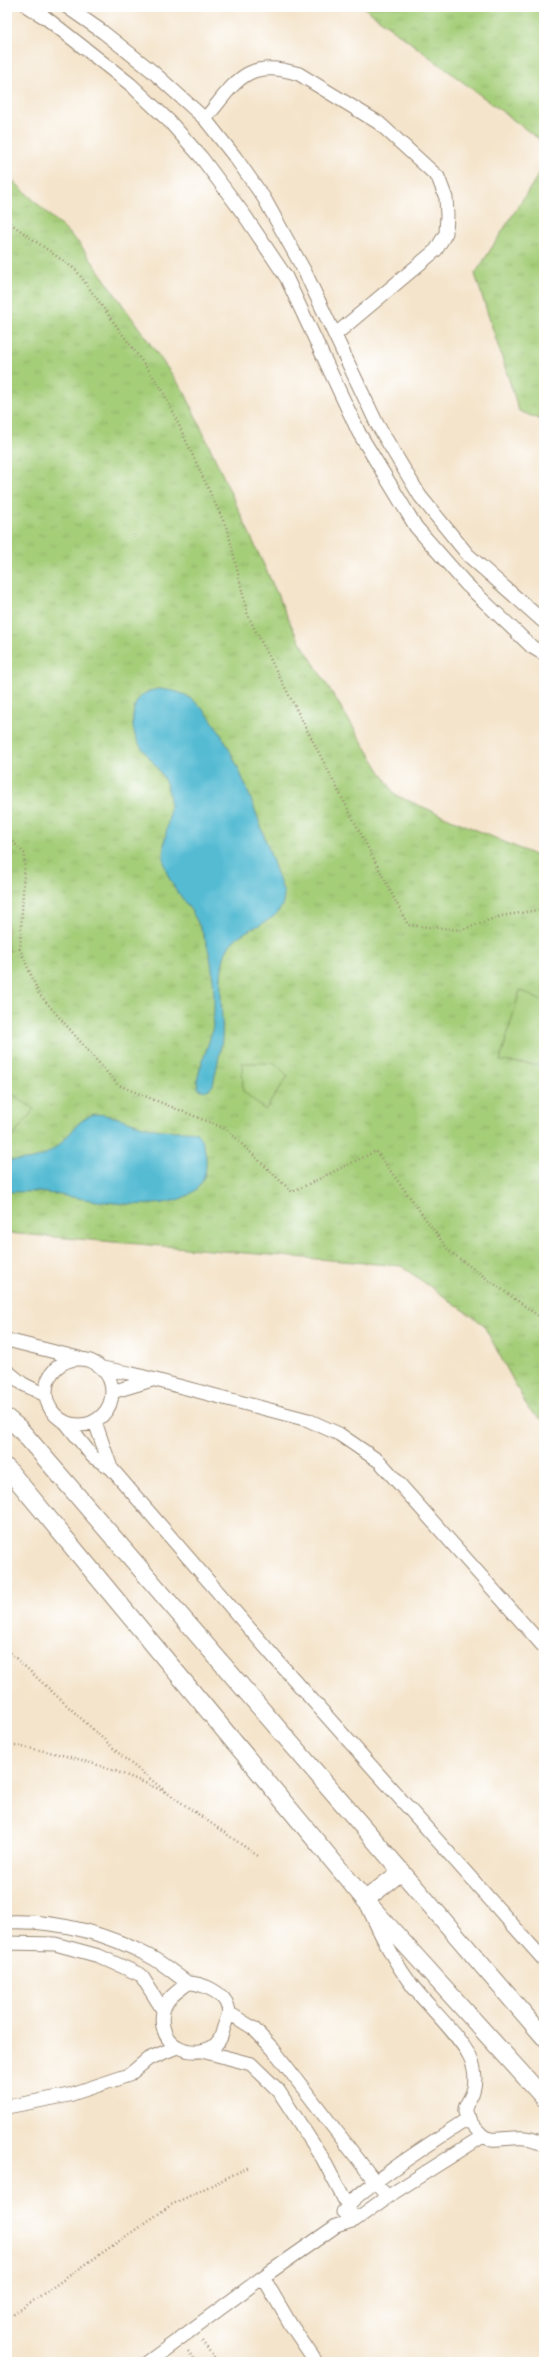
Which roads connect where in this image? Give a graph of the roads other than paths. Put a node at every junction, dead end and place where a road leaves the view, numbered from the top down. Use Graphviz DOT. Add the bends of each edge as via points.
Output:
graph roads {
  1 [pos="28,7"];
  2 [pos="67,7"];
  3 [pos="205,119"];
  4 [pos="336,334"];
  5 [pos="377,424"];
  6 [pos="359,433"];
  7 [pos="544,622"];
  8 [pos="544,654"];
  9 [pos="7,1340"];
  10 [pos="84,1359"];
  11 [pos="102,1368"];
  12 [pos="7,1372"];
  13 [pos="152,1380"];
  14 [pos="112,1392"];
  15 [pos="45,1395"];
  16 [pos="7,1418"];
  17 [pos="95,1422"];
  18 [pos="66,1423"];
  19 [pos="7,1468"];
  20 [pos="111,1468"];
  21 [pos="544,1647"];
  22 [pos="402,1872"];
  23 [pos="365,1900"];
  24 [pos="7,1922"];
  25 [pos="7,1943"];
  26 [pos="544,1960"];
  27 [pos="188,1984"];
  28 [pos="163,2010"];
  29 [pos="229,2013"];
  30 [pos="544,2037"];
  31 [pos="177,2047"];
  32 [pos="202,2051"];
  33 [pos="544,2098"];
  34 [pos="7,2107"];
  35 [pos="469,2118"];
  36 [pos="483,2136"];
  37 [pos="544,2145"];
  38 [pos="377,2182"];
  39 [pos="387,2197"];
  40 [pos="346,2206"];
  41 [pos="355,2220"];
  42 [pos="336,2226"];
  43 [pos="263,2277"];
  44 [pos="148,2362"];
  45 [pos="316,2362"];
  1 -- 6 [label="street" via="46,18 130,84 170,122 201,157 286,277"];
  2 -- 3 [label="street" via="104,32"];
  3 -- 4 [label="street" via="264,198"];
  3 -- 4 [label="street" via="244,75 259,68 288,70 299,74 379,123 438,177 446,198 447,215 446,233 436,250"];
  4 -- 5 [label="street"];
  5 -- 6 [label="street"];
  5 -- 7 [label="street" via="420,496 468,555"];
  6 -- 8 [label="street" via="416,527 466,584 532,647"];
  9 -- 10 [label="street"];
  10 -- 11 [label="street"];
  10 -- 15 [label="street" via="74,1359 56,1367 46,1384"];
  11 -- 13 [label="street"];
  11 -- 14 [label="street" via="108,1377"];
  12 -- 15 [label="street"];
  13 -- 14 [label="street"];
  13 -- 21 [label="street" via="308,1420 339,1434 364,1451 380,1462"];
  14 -- 17 [label="street" via="109,1406 103,1416"];
  15 -- 18 [label="street" via="54,1415"];
  16 -- 22 [label="street" via="19,1428"];
  17 -- 18 [label="street" via="84,1426"];
  17 -- 20 [label="street"];
  18 -- 20 [label="street" via="93,1457"];
  19 -- 23 [label="street"];
  20 -- 26 [label="street" via="274,1657"];
  22 -- 23 [label="street"];
  22 -- 30 [label="street"];
  23 -- 33 [label="street"];
  23 -- 35 [label="street" via="384,1942 398,1965 470,2057 475,2081 465,2109"];
  24 -- 27 [label="street" via="58,1923 106,1937 151,1957"];
  25 -- 28 [label="street" via="55,1944 99,1956 142,1975"];
  27 -- 28 [label="street" via="168,2001"];
  27 -- 29 [label="street" via="196,1983 220,1995 228,2005"];
  28 -- 31 [label="street" via="164,2031"];
  29 -- 32 [label="street" via="220,2040"];
  29 -- 38 [label="street" via="253,2028 274,2049 358,2161"];
  31 -- 32 [label="street" via="189,2051"];
  31 -- 34 [label="street" via="148,2059 129,2075 68,2095"];
  32 -- 40 [label="street" via="251,2064 278,2090 323,2159"];
  35 -- 36 [label="street"];
  35 -- 38 [label="street"];
  36 -- 37 [label="street" via="492,2140 530,2138"];
  36 -- 39 [label="street"];
  38 -- 39 [label="street"];
  38 -- 40 [label="street"];
  39 -- 41 [label="street"];
  40 -- 41 [label="street"];
  40 -- 42 [label="street"];
  41 -- 42 [label="street"];
  42 -- 43 [label="street"];
  43 -- 44 [label="street"];
  43 -- 45 [label="street"];
}
